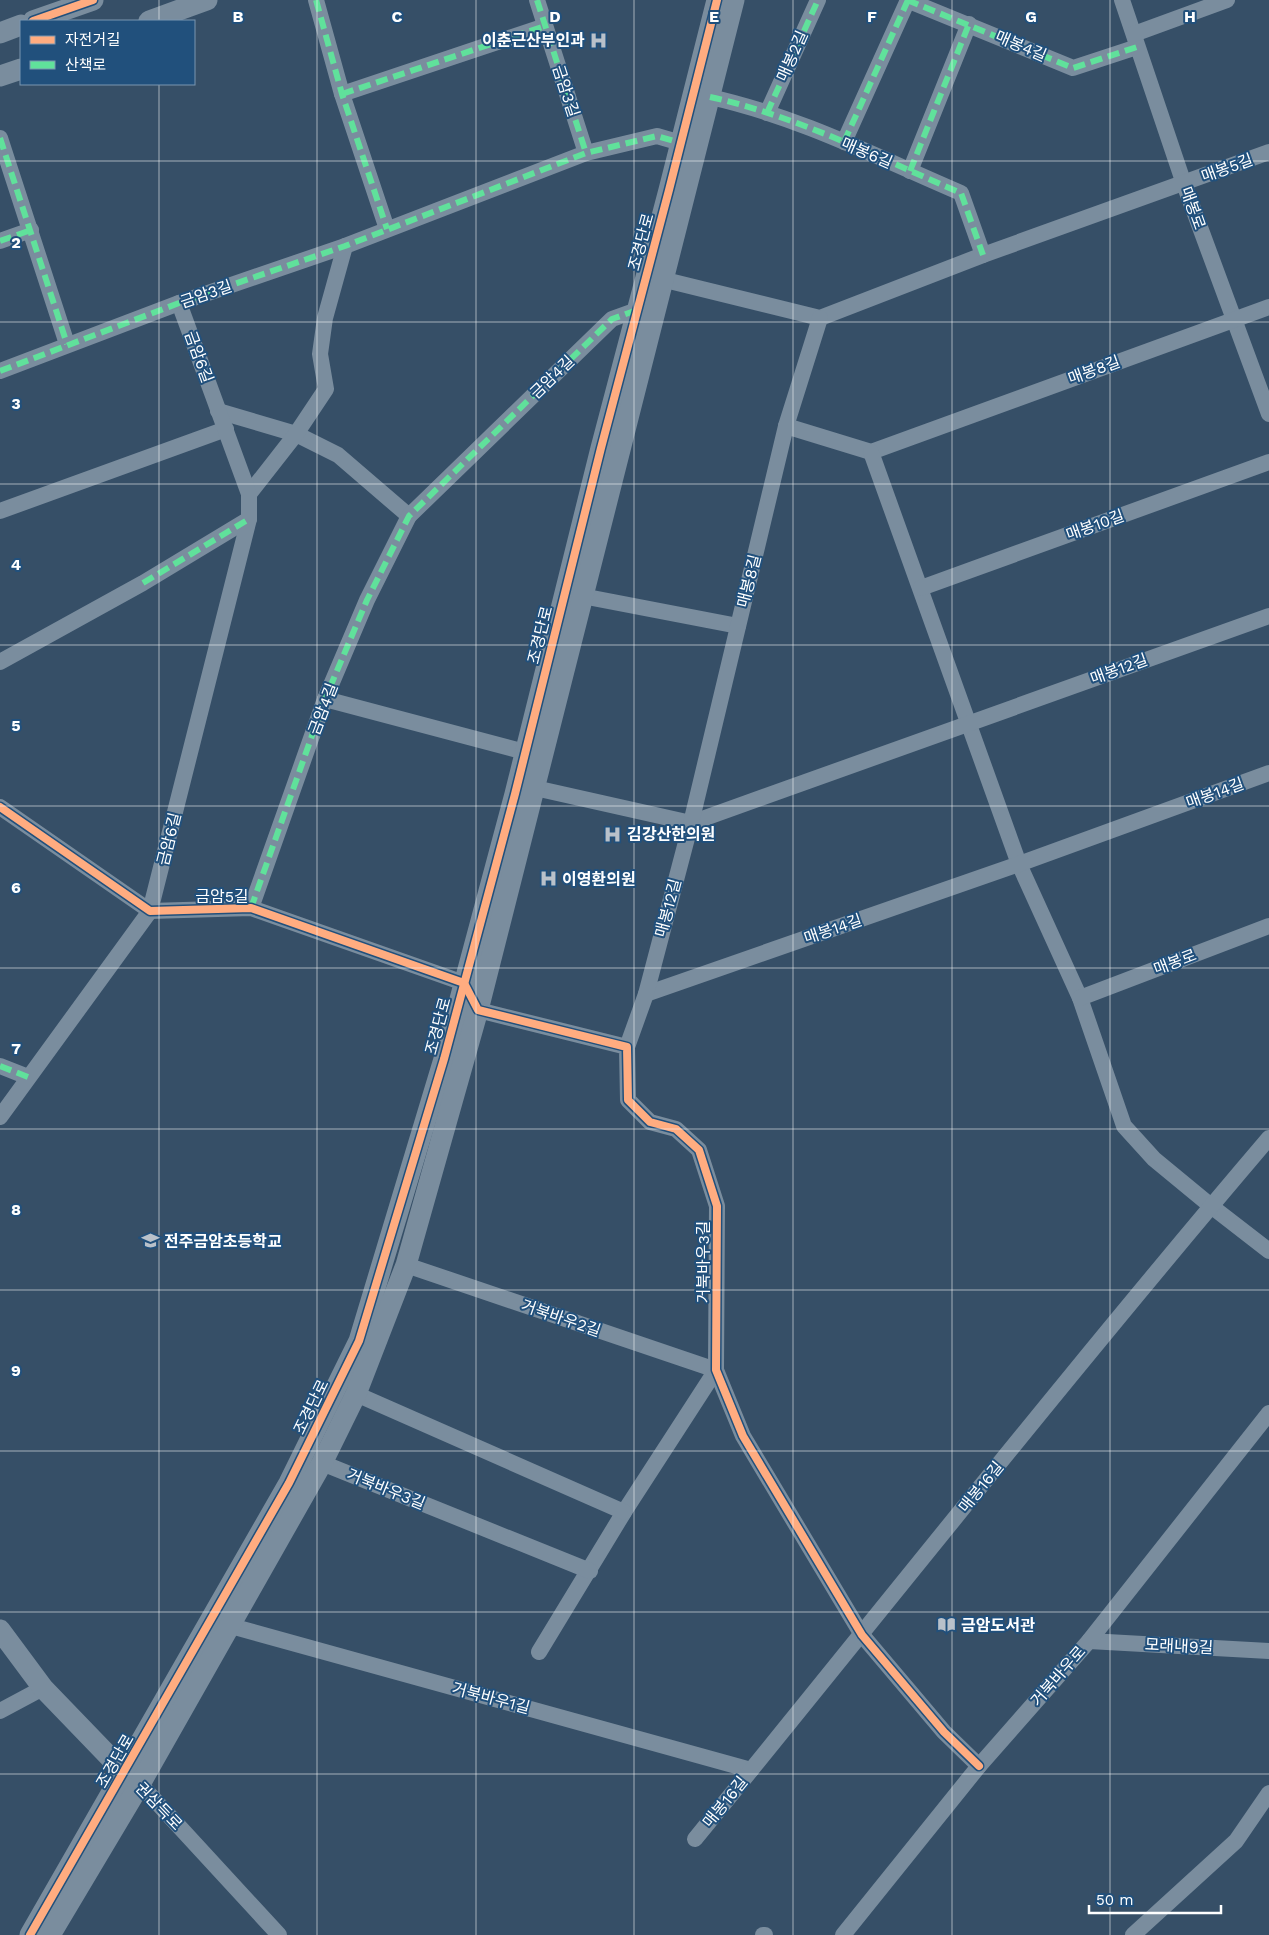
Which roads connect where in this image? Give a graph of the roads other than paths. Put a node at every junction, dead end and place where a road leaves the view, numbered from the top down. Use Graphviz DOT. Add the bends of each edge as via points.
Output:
graph roads {
  1 [pos="92,0"];
  2 [pos="206,0"];
  3 [pos="316,0"];
  4 [pos="537,0"];
  5 [pos="717,0"];
  6 [pos="734,0"];
  7 [pos="818,0"];
  8 [pos="908,0"];
  9 [pos="1122,0"];
  10 [pos="1227,0"];
  11 [pos="36,20"];
  12 [pos="152,20"];
  13 [pos="969,24"];
  14 [pos="20,25"];
  15 [pos="545,26"];
  16 [pos="0,33"];
  17 [pos="1135,41"];
  18 [pos="20,68"];
  19 [pos="0,76"];
  20 [pos="342,94"];
  21 [pos="710,98"];
  22 [pos="767,113"];
  23 [pos="0,138"];
  24 [pos="844,142"];
  25 [pos="681,143"];
  26 [pos="1269,152"];
  27 [pos="586,153"];
  28 [pos="910,171"];
  29 [pos="1184,184"];
  30 [pos="387,229"];
  31 [pos="31,230"];
  32 [pos="0,241"];
  33 [pos="345,246"];
  34 [pos="983,255"];
  35 [pos="655,278"];
  36 [pos="180,304"];
  37 [pos="1269,307"];
  38 [pos="637,310"];
  39 [pos="820,318"];
  40 [pos="1234,319"];
  41 [pos="67,344"];
  42 [pos="0,371"];
  43 [pos="218,411"];
  44 [pos="1269,414"];
  45 [pos="786,426"];
  46 [pos="226,429"];
  47 [pos="296,434"];
  48 [pos="871,452"];
  49 [pos="1269,462"];
  50 [pos="250,494"];
  51 [pos="0,511"];
  52 [pos="409,516"];
  53 [pos="250,519"];
  54 [pos="921,588"];
  55 [pos="582,596"];
  56 [pos="1269,616"];
  57 [pos="738,626"];
  58 [pos="0,662"];
  59 [pos="325,699"];
  60 [pos="968,723"];
  61 [pos="525,752"];
  62 [pos="1269,773"];
  63 [pos="535,788"];
  64 [pos="0,807"];
  65 [pos="691,823"];
  66 [pos="1019,864"];
  67 [pos="251,908"];
  68 [pos="150,911"];
  69 [pos="1269,926"];
  70 [pos="464,983"];
  71 [pos="646,994"];
  72 [pos="1080,998"];
  73 [pos="478,1010"];
  74 [pos="627,1047"];
  75 [pos="0,1066"];
  76 [pos="28,1078"];
  77 [pos="0,1117"];
  78 [pos="1269,1138"];
  79 [pos="1211,1206"];
  80 [pos="1269,1251"];
  81 [pos="406,1265"];
  82 [pos="716,1370"];
  83 [pos="356,1394"];
  84 [pos="1269,1413"];
  85 [pos="322,1463"];
  86 [pos="624,1512"];
  87 [pos="590,1570"];
  88 [pos="231,1626"];
  89 [pos="0,1630"];
  90 [pos="862,1635"];
  91 [pos="1088,1641"];
  92 [pos="1269,1651"];
  93 [pos="539,1652"];
  94 [pos="43,1688"];
  95 [pos="0,1711"];
  96 [pos="979,1766"];
  97 [pos="751,1770"];
  98 [pos="132,1779"];
  99 [pos="1269,1793"];
  100 [pos="695,1839"];
  101 [pos="30,1935"];
  102 [pos="50,1935"];
  103 [pos="280,1935"];
  104 [pos="843,1935"];
  105 [pos="1133,1935"];
  1 -- 11 [label="street"];
  2 -- 12 [label="street"];
  3 -- 20 [label="street"];
  4 -- 15 [label="street, 금암3길"];
  5 -- 25 [label="street, 조경단로"];
  6 -- 21 [label="street, 조경단로"];
  7 -- 22 [label="street, 매봉2길"];
  8 -- 13 [label="street, 매봉4길"];
  8 -- 24 [label="street"];
  9 -- 17 [label="street, 매봉로"];
  10 -- 17 [label="street, 매봉4길"];
  13 -- 17 [label="street, 매봉4길" via="1074,68"];
  13 -- 28 [label="street"];
  14 -- 16 [label="street"];
  15 -- 20 [label="street"];
  15 -- 27 [label="street, 금암3길"];
  17 -- 29 [label="street, 매봉로"];
  18 -- 19 [label="street"];
  20 -- 30 [label="street"];
  21 -- 22 [label="street, 매봉6길"];
  21 -- 35 [label="street, 조경단로"];
  22 -- 24 [label="street, 매봉6길"];
  23 -- 31 [label="street"];
  24 -- 28 [label="street, 매봉6길"];
  25 -- 27 [label="street, 금암3길" via="657,136"];
  25 -- 35 [label="street, 조경단로"];
  26 -- 29 [label="street, 매봉5길"];
  27 -- 30 [label="street, 금암3길"];
  28 -- 34 [label="street, 매봉6길" via="961,193"];
  29 -- 34 [label="street"];
  29 -- 40 [label="street, 매봉로"];
  30 -- 33 [label="street, 금암3길"];
  31 -- 32 [label="street"];
  31 -- 41 [label="street"];
  33 -- 36 [label="street, 금암3길"];
  33 -- 47 [label="street" via="320,354 326,390"];
  34 -- 39 [label="street"];
  35 -- 38 [label="street, 조경단로"];
  35 -- 39 [label="street"];
  35 -- 55 [label="street, 조경단로"];
  36 -- 41 [label="street, 금암3길"];
  36 -- 43 [label="street, 금암6길"];
  37 -- 40 [label="street, 매봉8길"];
  38 -- 52 [label="street, 금암4길" via="612,319"];
  38 -- 61 [label="street, 조경단로"];
  39 -- 45 [label="street"];
  40 -- 44 [label="street, 매봉로"];
  40 -- 48 [label="street, 매봉8길"];
  41 -- 42 [label="street, 금암3길"];
  43 -- 46 [label="street, 금암6길"];
  43 -- 47 [label="street"];
  45 -- 48 [label="street"];
  45 -- 57 [label="street, 매봉8길"];
  46 -- 50 [label="street, 금암6길"];
  46 -- 51 [label="street"];
  47 -- 50 [label="street"];
  47 -- 52 [label="street" via="338,455"];
  48 -- 54 [label="street"];
  49 -- 54 [label="street, 매봉10길"];
  50 -- 53 [label="street, 금암6길"];
  52 -- 59 [label="street, 금암4길" via="367,600"];
  53 -- 58 [label="street"];
  53 -- 68 [label="street, 금암6길"];
  54 -- 60 [label="street"];
  55 -- 57 [label="street"];
  55 -- 63 [label="street, 조경단로"];
  56 -- 60 [label="street, 매봉12길"];
  57 -- 65 [label="street, 매봉8길"];
  59 -- 61 [label="street"];
  59 -- 67 [label="street, 금암4길"];
  60 -- 65 [label="street, 매봉12길"];
  60 -- 66 [label="street"];
  61 -- 70 [label="street, 조경단로"];
  62 -- 66 [label="street, 매봉14길"];
  63 -- 65 [label="street"];
  63 -- 73 [label="street, 조경단로"];
  64 -- 68 [label="street"];
  65 -- 71 [label="street, 매봉12길"];
  66 -- 71 [label="street, 매봉14길"];
  66 -- 72 [label="street"];
  67 -- 68 [label="street, 금암5길"];
  67 -- 70 [label="street, 금암5길"];
  68 -- 76 [label="street, 금암6길"];
  69 -- 72 [label="street, 매봉로"];
  70 -- 73 [label="street"];
  70 -- 98 [label="street, 조경단로" via="359,1341 289,1483"];
  71 -- 74 [label="street, 매봉12길"];
  72 -- 79 [label="street" via="1124,1126 1154,1159"];
  73 -- 74 [label="street"];
  73 -- 81 [label="street, 조경단로"];
  74 -- 82 [label="street, 거북바우3길" via="628,1100 650,1122 676,1129 698,1150 717,1206"];
  75 -- 76 [label="street"];
  76 -- 77 [label="street, 금암6길"];
  78 -- 79 [label="street, 매봉16길"];
  79 -- 80 [label="street"];
  79 -- 90 [label="street, 매봉16길"];
  81 -- 82 [label="street, 거북바우2길"];
  81 -- 83 [label="street, 조경단로"];
  82 -- 86 [label="street"];
  82 -- 90 [label="street, 거북바우3길" via="743,1436"];
  83 -- 85 [label="street, 조경단로"];
  83 -- 86 [label="street"];
  84 -- 91 [label="street, 거북바우로"];
  85 -- 87 [label="street, 거북바우3길"];
  85 -- 88 [label="street, 조경단로"];
  86 -- 87 [label="street"];
  87 -- 93 [label="street"];
  88 -- 97 [label="street, 거북바우1길"];
  88 -- 98 [label="street, 조경단로"];
  89 -- 94 [label="street, 권삼득로"];
  90 -- 96 [label="street, 거북바우3길" via="944,1732"];
  90 -- 97 [label="street, 매봉16길"];
  91 -- 92 [label="street, 모래내9길"];
  91 -- 96 [label="street, 거북바우로"];
  94 -- 95 [label="street"];
  94 -- 98 [label="street, 권삼득로"];
  96 -- 104 [label="street, 거북바우로"];
  97 -- 100 [label="street, 매봉16길"];
  98 -- 101 [label="street, 조경단로"];
  98 -- 102 [label="street, 조경단로"];
  98 -- 103 [label="street, 권삼득로"];
  99 -- 105 [label="street" via="1236,1841"];
}
